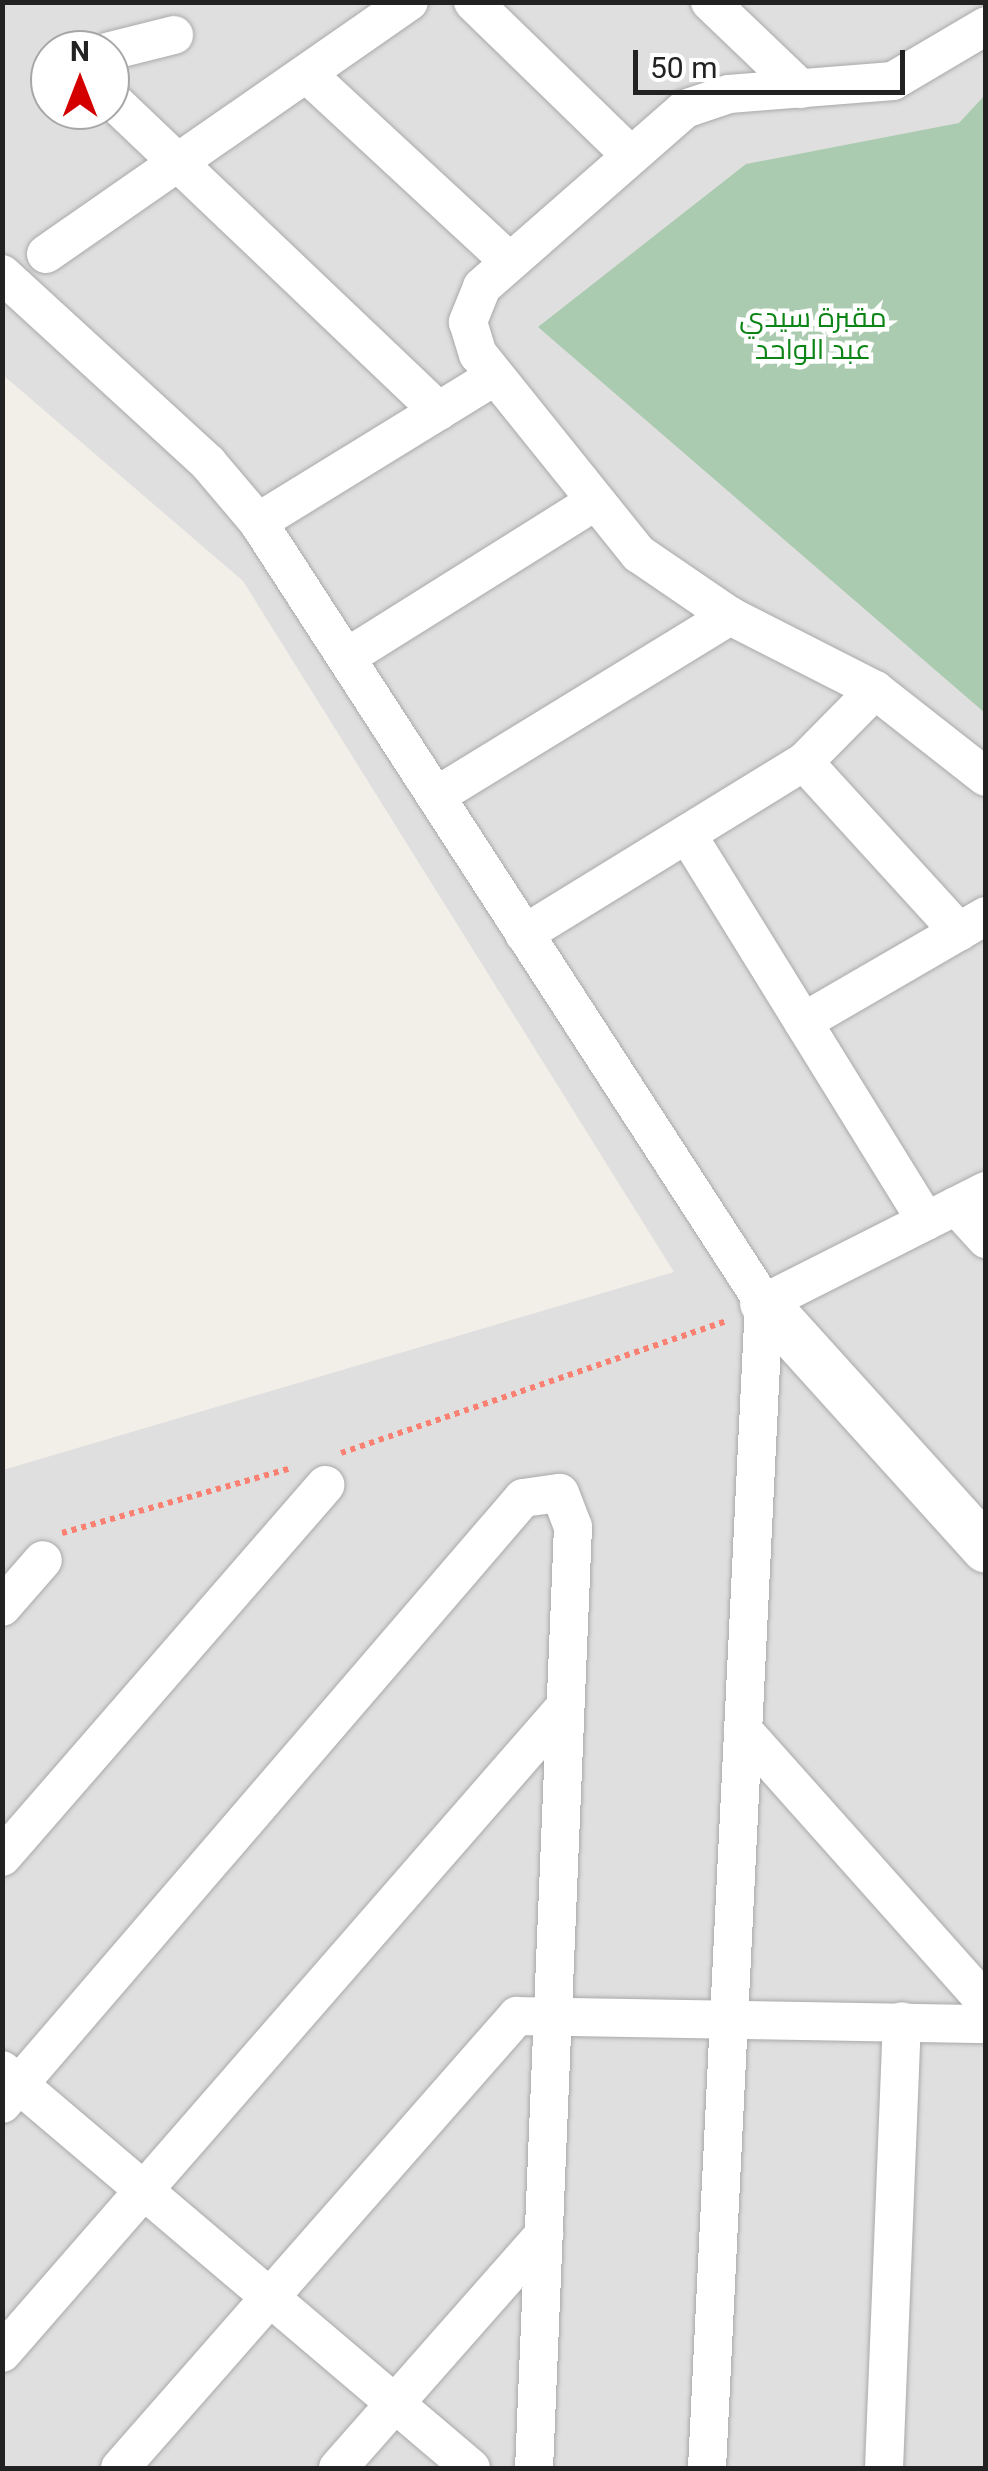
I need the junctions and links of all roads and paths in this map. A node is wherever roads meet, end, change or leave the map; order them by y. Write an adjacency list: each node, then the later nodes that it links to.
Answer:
1 (409, 2): 8 (street)
2 (472, 2): 11 (street)
3 (710, 2): 9 (street)
4 (964, 2): 5 (street)
5 (986, 24): 9 (street)
6 (174, 35): 7 (street)
7 (130, 46)
8 (307, 74): 12 (street); 14 (street)
9 (801, 89): 11 (street)
10 (130, 120): 12 (street)
11 (627, 152): 14 (street)
12 (174, 168): 13 (street); 17 (street)
13 (46, 254)
14 (510, 261): 16 (street)
15 (2, 274): 19 (street)
16 (495, 376): 17 (street); 18 (street)
17 (439, 411): 19 (street)
18 (594, 502): 20 (street); 21 (street)
19 (258, 522): 21 (street)
20 (730, 616): 22 (street); 25 (street)
21 (348, 657): 25 (street)
22 (875, 690): 23 (street); 24 (street)
23 (804, 762): 26 (street); 27 (street)
24 (986, 777)
25 (436, 796): 28 (street)
26 (688, 834): 28 (street); 29 (street)
27 (972, 924): 29 (street)
28 (524, 934): 32 (street)
29 (803, 1022): 30 (street)
30 (956, 1206): 31 (street); 32 (street)
31 (986, 1240)
32 (764, 1303): 33 (path); 35 (street); 38 (street)
33 (323, 1467): 34 (path); 39 (street)
34 (47, 1548): 36 (street)
35 (986, 1549)
36 (2, 1607)
37 (565, 1707): 41 (street); 45 (street); 46 (street)
38 (743, 1730): 40 (street); 42 (street)
39 (2, 1858)
40 (986, 2003)
41 (553, 2010): 42 (street); 47 (street); 48 (street)
42 (730, 2016): 43 (street); 55 (street)
43 (902, 2021): 44 (street); 56 (street)
44 (986, 2024)
45 (8, 2086): 46 (street)
46 (144, 2190): 48 (street); 49 (street)
47 (544, 2234): 50 (street); 54 (street)
48 (269, 2296): 50 (street); 51 (street)
49 (2, 2353)
50 (394, 2404): 52 (street); 53 (street)
51 (120, 2468)
52 (338, 2468)
53 (471, 2468)
54 (534, 2468)
55 (708, 2468)
56 (884, 2468)

